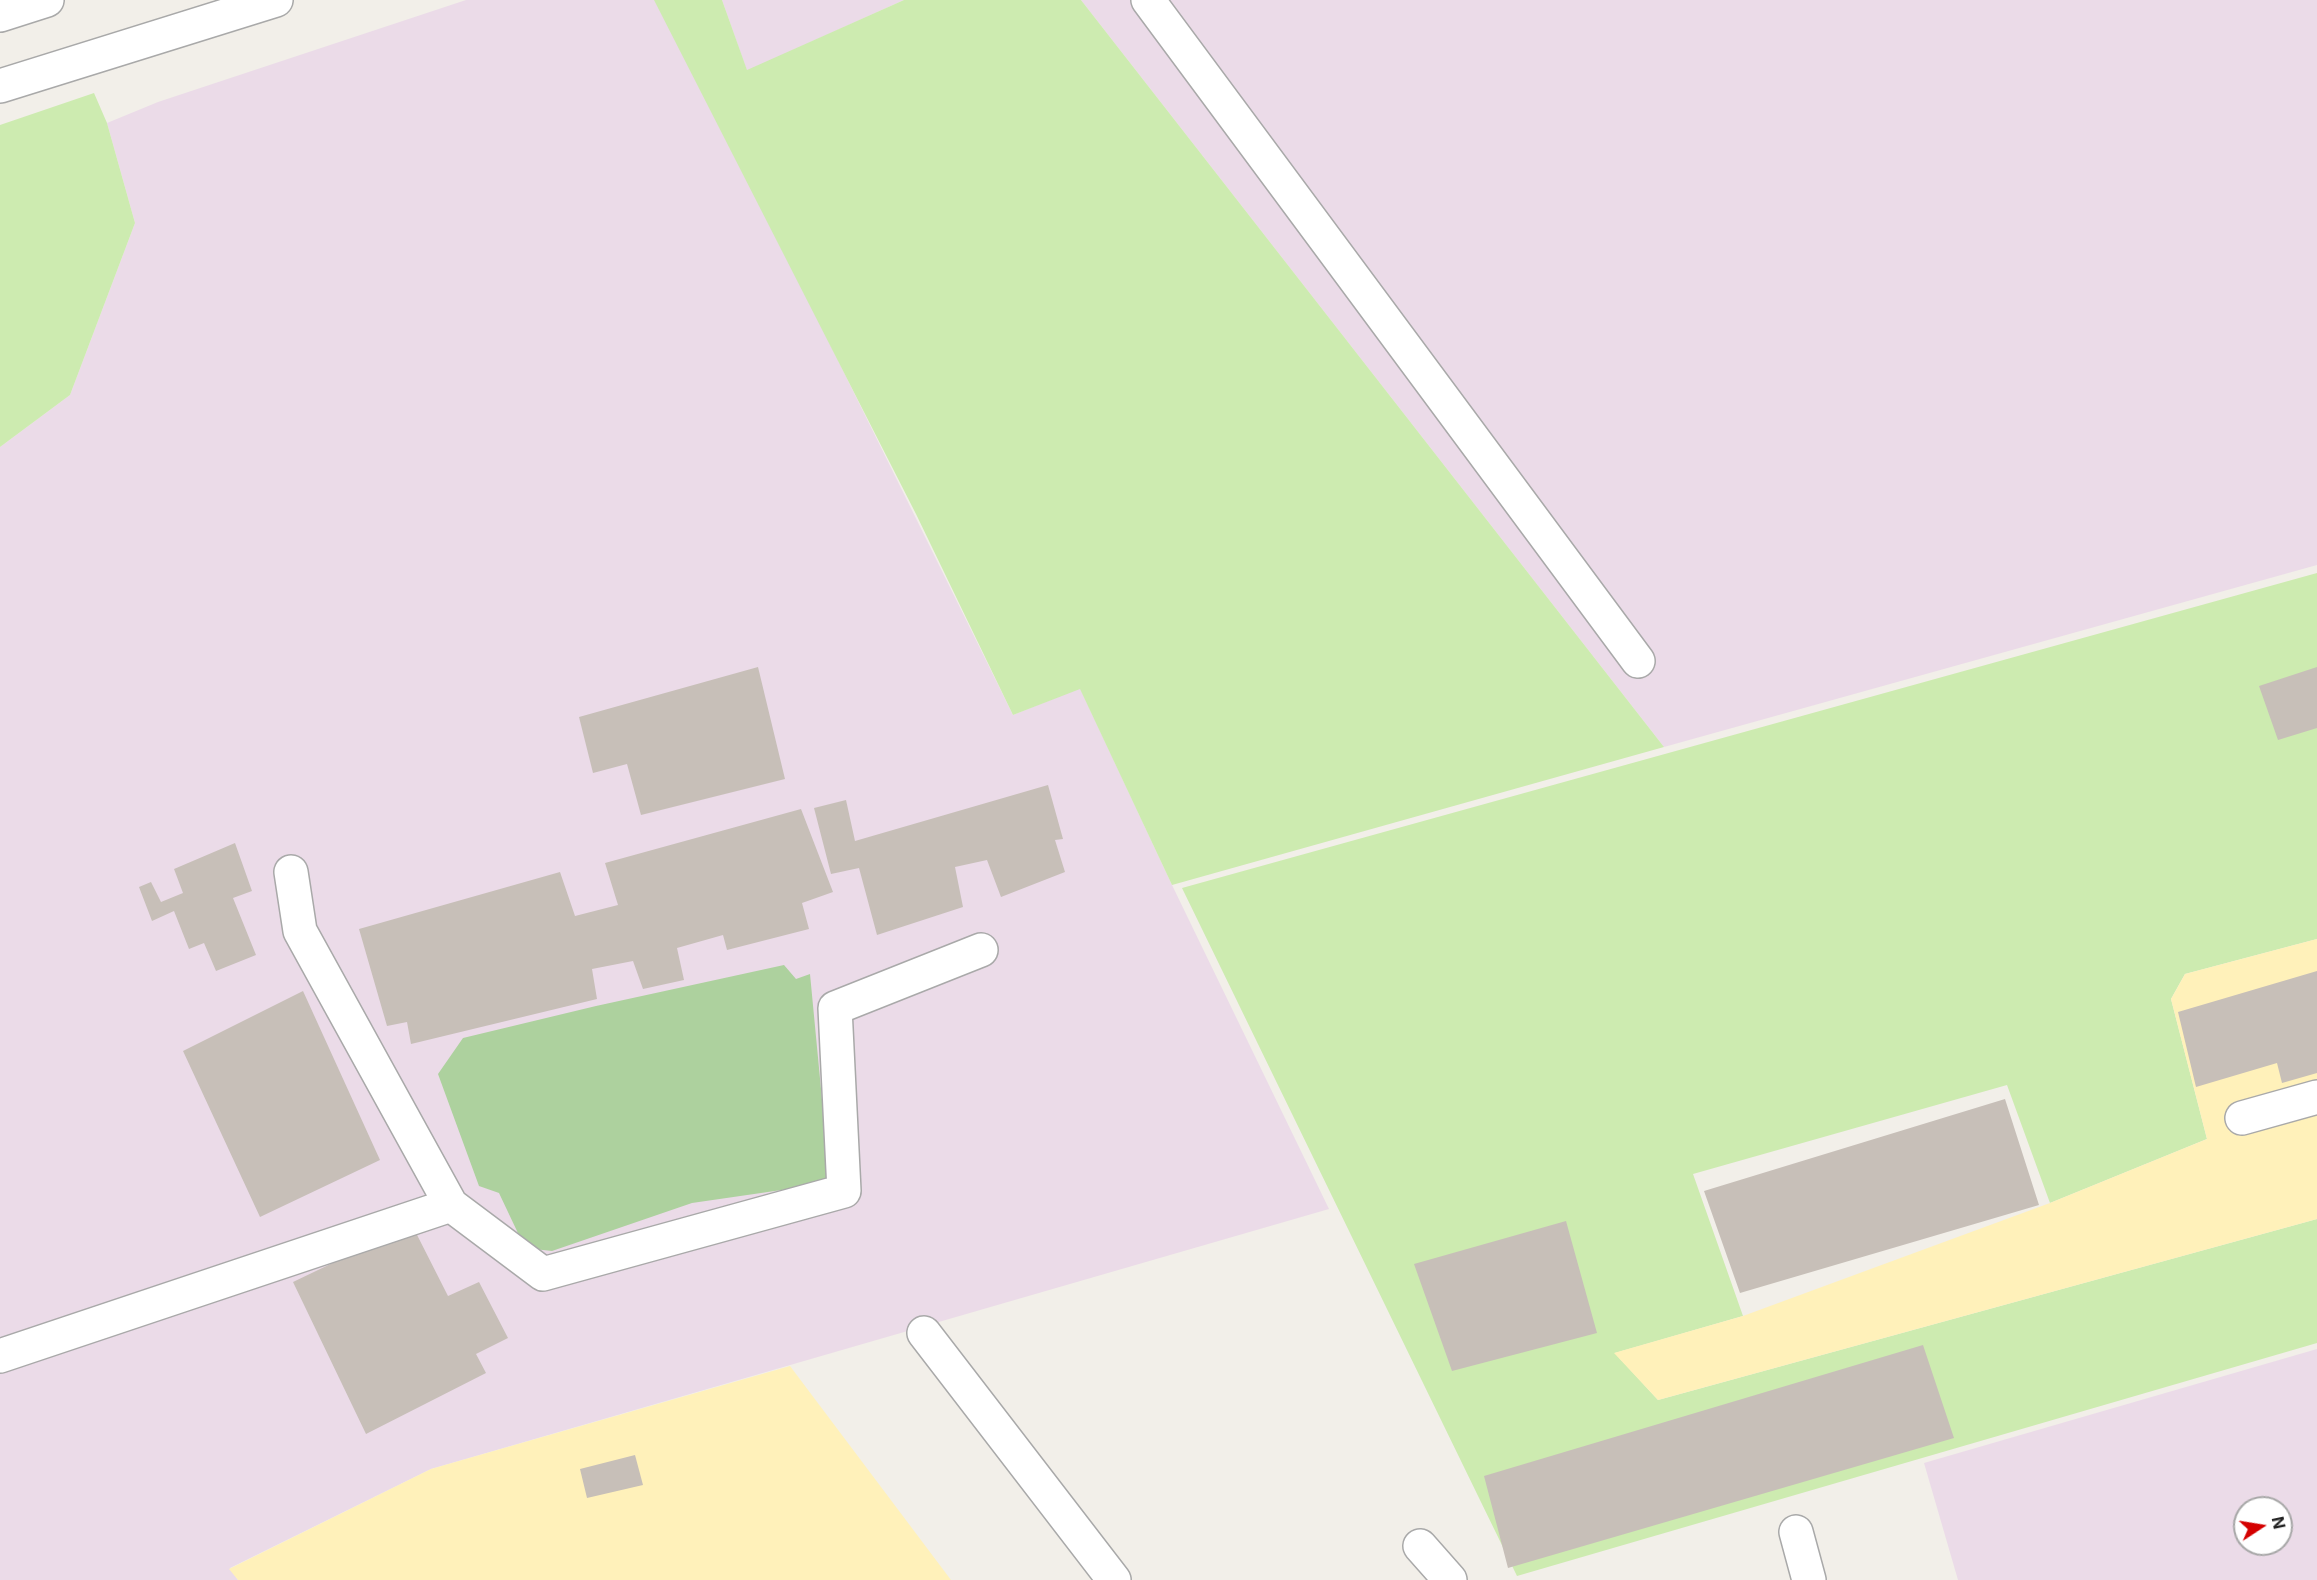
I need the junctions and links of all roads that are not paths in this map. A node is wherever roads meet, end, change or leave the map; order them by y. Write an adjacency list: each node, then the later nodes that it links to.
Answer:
1 (46, 0): 4 (street)
2 (276, 0): 5 (street)
3 (1148, 0): 6 (street)
4 (0, 15)
5 (0, 86)
6 (1638, 661)
7 (291, 872): 11 (street)
8 (981, 950): 11 (street)
9 (2317, 1097): 10 (street)
10 (2242, 1118)
11 (451, 1205): 13 (street)
12 (924, 1333): 16 (street)
13 (0, 1356)
14 (1796, 1532): 18 (street)
15 (1419, 1546): 17 (street)
16 (1114, 1580)
17 (1450, 1580)
18 (1809, 1580)

